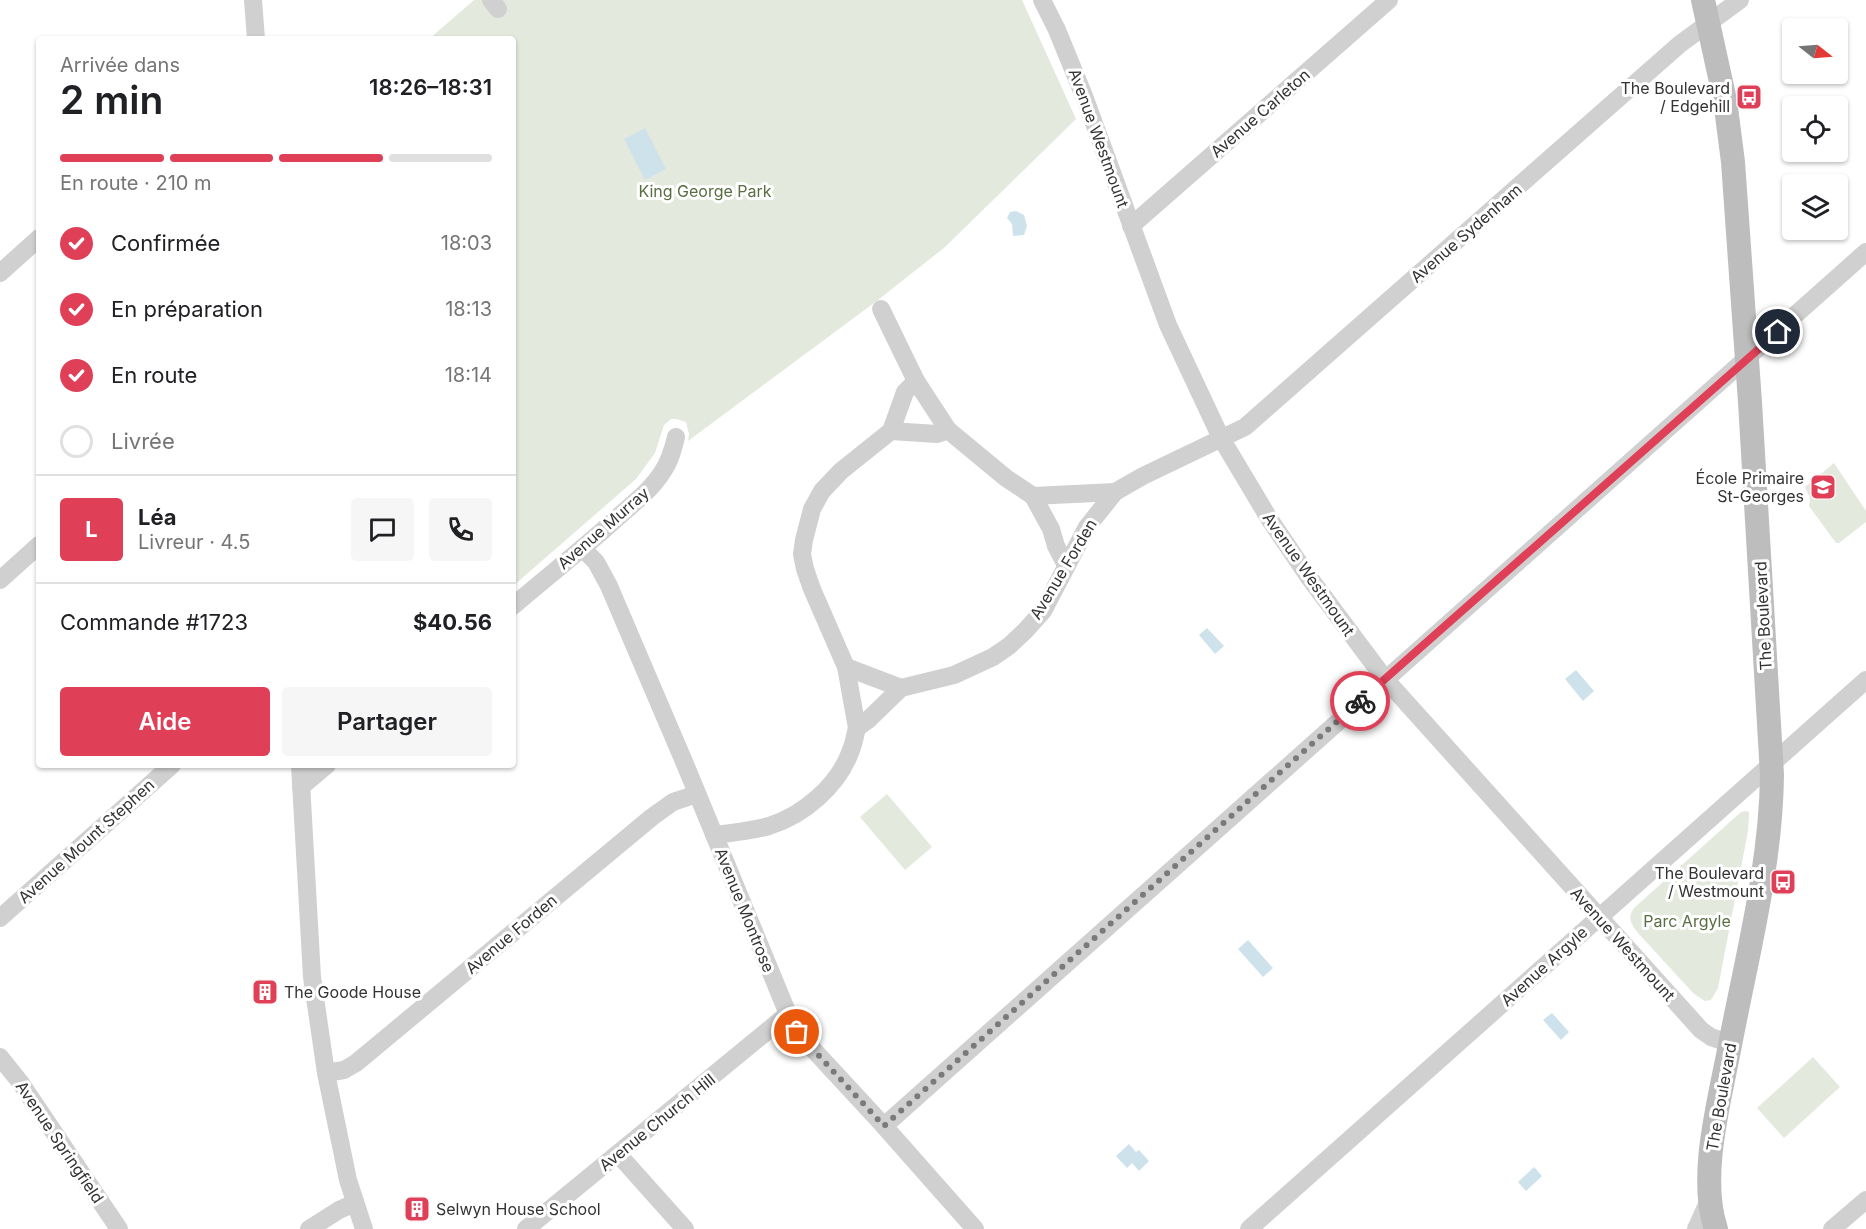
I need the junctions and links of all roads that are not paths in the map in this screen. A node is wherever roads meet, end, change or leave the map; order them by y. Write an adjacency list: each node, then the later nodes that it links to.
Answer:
1 (253, 0): 7 (street)
2 (1042, 0): 8 (street, Avenue Westmount)
3 (1389, 0): 8 (street, Avenue Carleton)
4 (1703, 0): 6 (main road, The Boulevard)
5 (1740, 0): 6 (street, Avenue Sydenham)
6 (1708, 23): 13 (main road, The Boulevard); 18 (street, Avenue Sydenham)
7 (256, 36)
8 (1131, 226): 18 (street, Avenue Westmount)
9 (36, 241): 11 (street)
10 (1863, 260): 13 (street)
11 (0, 273)
12 (881, 309): 14 (street)
13 (1747, 359): 27 (street); 31 (main road, The Boulevard)
14 (916, 381): 15 (street); 16 (street)
15 (948, 430): 16 (street); 20 (street)
16 (891, 431): 26 (street)
17 (676, 437): 22 (street, Avenue Murray)
18 (1221, 438): 19 (street, Avenue Forden); 27 (street, Avenue Westmount)
19 (1115, 492): 20 (street); 23 (street, Avenue Forden)
20 (1033, 496): 23 (street)
21 (36, 548): 24 (street)
22 (582, 548): 25 (street, Avenue Murray); 36 (street, Avenue Montrose)
23 (1066, 565): 29 (street, Avenue Forden)
24 (0, 580)
25 (516, 603)
26 (846, 667): 29 (street); 30 (street)
27 (1385, 679): 39 (street, Avenue Westmount); 44 (street)
28 (1866, 680): 31 (street, Avenue Argyle)
29 (901, 688): 30 (street)
30 (857, 728): 37 (street)
31 (1772, 764): 39 (street, Avenue Argyle); 41 (main road, The Boulevard)
32 (169, 768): 38 (street, Avenue Mount Stephen)
33 (300, 768): 35 (street)
34 (324, 768): 35 (street)
35 (302, 788): 43 (street)
36 (697, 794): 37 (street, Avenue Montrose); 43 (street, Avenue Forden)
37 (714, 835): 40 (street, Avenue Montrose)
38 (0, 918)
39 (1599, 918): 41 (street, Avenue Westmount); 55 (street, Avenue Argyle)
40 (788, 1014): 44 (street, Avenue Montrose); 45 (street, Avenue Church Hill)
41 (1731, 1044): 46 (main road, The Boulevard)
42 (0, 1057): 49 (street, Avenue Springfield)
43 (326, 1073): 48 (street)
44 (884, 1126): 54 (street, Avenue Montrose)
45 (618, 1154): 52 (street, Avenue Church Hill); 53 (street)
46 (1710, 1198): 56 (street); 57 (main road, The Boulevard)
47 (1866, 1200): 58 (street)
48 (355, 1203): 50 (street); 51 (street)
49 (119, 1229)
50 (309, 1229)
51 (364, 1229)
52 (526, 1229)
53 (685, 1229)
54 (975, 1229)
55 (1250, 1229)
56 (1696, 1229)
57 (1716, 1229)
58 (1832, 1229)

